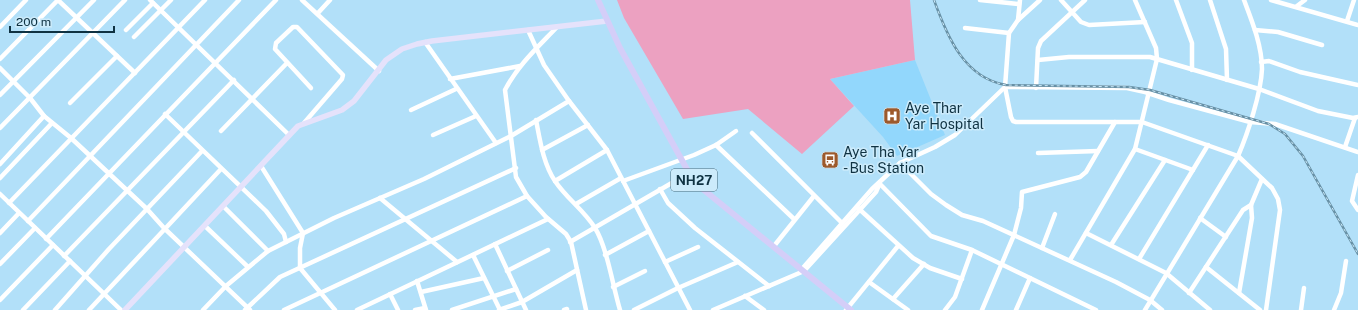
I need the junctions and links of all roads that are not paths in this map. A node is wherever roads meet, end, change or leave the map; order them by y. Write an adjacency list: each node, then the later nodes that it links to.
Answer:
1 (26, 0): 36 (street)
2 (58, 0): 30 (street); 51 (street)
3 (94, 0): 30 (street)
4 (125, 0): 43 (street)
5 (171, 0): 27 (street)
6 (205, 0): 38 (street)
7 (239, 0): 47 (street)
8 (276, 0): 55 (street)
9 (302, 0): 29 (street)
10 (330, 0): 29 (street)
11 (598, 0): 32 (highway, NH27)
12 (980, 0): 24 (street)
13 (1040, 0): 31 (street)
14 (1061, 0): 28 (street)
15 (1085, 0): 28 (street)
16 (1135, 0): 34 (street)
17 (1176, 0): 59 (street)
18 (1210, 0): 64 (street)
19 (1244, 0): 42 (street)
20 (1272, 0): 25 (street)
21 (1305, 0): 26 (street)
22 (1354, 0): 33 (street)
23 (152, 1): 27 (street); 40 (street)
24 (1020, 2): 31 (street)
25 (1286, 2): 26 (street)
26 (1297, 6): 33 (street)
27 (161, 10): 38 (street); 45 (street)
28 (1072, 12): 34 (street); 53 (street)
29 (318, 13): 60 (street)
30 (77, 17): 43 (street); 65 (street)
31 (1018, 20): 44 (street)
32 (607, 21): 37 (main road); 112 (highway, NH27)
33 (1347, 21): 35 (street)
34 (1145, 22): 52 (street)
35 (1358, 25)
36 (0, 27)
37 (557, 27): 41 (main road); 49 (street)
38 (177, 28): 47 (street); 61 (street)
39 (965, 28): 44 (street)
40 (126, 30)
41 (528, 30): 46 (main road); 49 (street)
42 (1255, 30): 48 (street); 54 (street)
43 (93, 32): 50 (street); 74 (street)
44 (1010, 33): 68 (street)
45 (134, 37)
46 (425, 42): 60 (main road); 62 (street)
47 (196, 45): 55 (street); 110 (street)
48 (1322, 45)
49 (536, 48): 57 (street); 76 (street)
50 (116, 56): 61 (street); 77 (street)
51 (0, 58)
52 (1157, 59): 53 (street); 59 (street); 72 (street)
53 (1038, 60): 69 (street)
54 (1261, 62): 66 (street); 71 (street)
55 (214, 63): 63 (street); 79 (street)
56 (287, 64): 67 (street); 75 (street); 88 (street)
57 (520, 66): 62 (street); 97 (street)
58 (0, 68): 65 (street)
59 (1192, 70): 64 (street)
60 (379, 71): 88 (main road)
61 (135, 74): 98 (street)
62 (450, 79): 70 (street)
63 (234, 80): 75 (street); 91 (street)
64 (1227, 80): 71 (street)
65 (13, 81): 73 (street); 74 (street)
66 (1358, 85)
67 (311, 88)
68 (1005, 88): 69 (street); 84 (street); 114 (street)
69 (1036, 88): 72 (street)
70 (456, 89): 78 (street); 81 (street)
71 (1259, 89): 82 (street); 86 (street)
72 (1149, 93): 85 (street); 86 (street)
73 (0, 95)
74 (30, 98): 80 (street); 90 (street)
75 (252, 98): 92 (street); 95 (street)
76 (569, 101): 83 (street); 89 (street)
77 (70, 103)
78 (411, 110)
79 (165, 114): 91 (street); 120 (street)
80 (44, 116): 87 (street); 115 (street)
81 (476, 116): 96 (street); 99 (street)
82 (1357, 117): 102 (street)
83 (536, 120): 97 (street); 104 (street)
84 (1115, 122): 85 (street); 107 (street)
85 (1142, 122): 101 (street); 103 (street)
86 (1250, 122): 102 (street); 111 (street)
87 (52, 123): 98 (street); 123 (street)
88 (304, 123): 95 (main road)
89 (588, 125): 104 (street); 105 (street)
90 (0, 128)
91 (184, 131): 106 (street); 130 (street)
92 (221, 131)
93 (736, 131): 100 (street)
94 (752, 132): 133 (street)
95 (289, 135): 116 (main road)
96 (433, 135)
97 (511, 136): 99 (street); 117 (street)
98 (71, 138): 110 (street); 135 (street)
99 (496, 143): 134 (street)
100 (716, 145): 112 (street); 147 (street)
101 (1208, 145): 111 (street); 119 (street)
102 (1345, 147): 108 (street)
103 (1135, 149): 113 (street); 158 (street)
104 (542, 150): 126 (street)
105 (606, 150): 125 (street); 126 (street)
106 (202, 151): 118 (street); 141 (street)
107 (1098, 151): 109 (street); 159 (street)
108 (1358, 152)
109 (1038, 153)
110 (89, 155): 120 (street); 148 (street)
111 (1238, 156): 124 (street); 145 (street)
112 (680, 159): 121 (highway, NH27); 125 (street)
113 (1165, 160): 119 (street); 167 (street)
114 (900, 163): 127 (street); 159 (street)
115 (0, 164)
116 (261, 166): 128 (main road); 157 (street)
117 (516, 168): 132 (street); 149 (street)
118 (221, 169): 128 (street); 153 (street)
119 (1193, 170): 179 (street)
120 (108, 173): 130 (street); 161 (street)
121 (689, 173): 129 (street); 168 (highway, NH27)
122 (1358, 175): 142 (street)
123 (0, 178)
124 (1262, 179): 138 (street); 253 (street)
125 (622, 180): 136 (street); 137 (street)
126 (555, 181): 137 (street)
127 (879, 183): 140 (street); 174 (street)
128 (240, 187): 139 (main road); 163 (street)
129 (660, 189): 136 (street); 185 (street)
130 (127, 190): 141 (street); 178 (street)
131 (0, 195): 135 (street)
132 (527, 196): 146 (street); 162 (street)
133 (814, 196): 147 (street); 150 (street)
134 (380, 198): 149 (street); 157 (street)
135 (9, 203): 143 (street)
136 (635, 203): 154 (street); 155 (street)
137 (576, 204): 154 (street)
138 (1251, 205): 160 (street); 212 (street)
139 (223, 206): 151 (main road); 175 (street)
140 (858, 208): 150 (street); 169 (street); 193 (street)
141 (147, 209): 153 (street); 197 (street)
142 (1358, 210)
143 (19, 212): 148 (street); 156 (street)
144 (1055, 214): 172 (street)
145 (1200, 218): 160 (street); 196 (street)
146 (548, 219): 164 (street); 165 (street)
147 (794, 219): 168 (street)
148 (28, 220): 152 (street)
149 (406, 220): 162 (street); 191 (street)
150 (842, 223): 193 (street)
151 (205, 226): 171 (main road); 189 (street)
152 (35, 228): 161 (street); 186 (street)
153 (164, 228): 171 (street); 214 (street)
154 (595, 229): 164 (street); 177 (street)
155 (649, 231): 177 (street); 184 (street)
156 (0, 233)
157 (303, 233): 163 (street); 191 (street)
158 (1086, 233): 167 (street); 180 (street)
159 (1014, 235): 172 (street); 188 (street)
160 (1226, 237): 190 (street)
161 (46, 239): 166 (street)
162 (431, 240): 183 (street); 210 (street)
163 (286, 242): 175 (street)
164 (570, 242): 192 (street)
165 (494, 244): 176 (street); 194 (street)
166 (53, 245): 178 (street); 218 (street)
167 (1112, 245): 179 (street)
168 (774, 246): 193 (highway, NH27)
169 (898, 246): 187 (street); 202 (street)
170 (698, 247): 184 (street)
171 (185, 248): 203 (street); 228 (main road)
172 (1042, 248): 180 (street)
173 (548, 250): 194 (street)
174 (972, 250): 188 (street); 200 (street)
175 (268, 251): 189 (street)
176 (473, 254): 183 (street); 198 (street)
177 (605, 255): 205 (street)
178 (64, 256): 181 (street)
179 (1139, 259): 196 (street)
180 (1070, 260): 219 (street)
181 (70, 261): 197 (street); 224 (street)
182 (1346, 261): 255 (street)
183 (457, 262): 201 (street)
184 (665, 262): 206 (street)
185 (738, 262): 204 (street); 206 (street)
186 (0, 264)
187 (924, 264): 200 (street); 217 (street)
188 (1002, 265): 199 (street); 246 (street)
189 (248, 267): 203 (street)
190 (1206, 267): 211 (street); 212 (street)
191 (300, 268): 210 (street); 221 (street)
192 (577, 270): 220 (street); 238 (street)
193 (803, 270): 204 (street); 223 (highway, NH27)
194 (507, 271): 208 (street)
195 (645, 271): 205 (street)
196 (1166, 273): 211 (street); 219 (street)
197 (85, 276): 214 (street); 225 (street)
198 (484, 278): 209 (street); 216 (street)
199 (1030, 278): 247 (street); 248 (street)
200 (962, 279): 245 (street)
201 (418, 281): 209 (street); 213 (street)
202 (869, 282): 217 (street); 223 (street)
203 (226, 286): 221 (street); 229 (street)
204 (769, 286): 215 (street)
205 (613, 287): 239 (street)
206 (678, 288): 240 (street); 241 (street)
207 (1304, 288): 254 (street)
208 (516, 289): 216 (street); 220 (street)
209 (421, 292): 222 (street)
210 (320, 293): 230 (street); 231 (street)
211 (1189, 293): 251 (street)
212 (1239, 293): 252 (street)
213 (390, 294): 232 (street); 233 (street)
214 (104, 295): 226 (street); 227 (street)
215 (745, 296): 242 (street); 243 (street)
216 (494, 298): 235 (street); 236 (street)
217 (893, 299): 244 (street)
218 (0, 300)
219 (1150, 300): 249 (street); 250 (street)
220 (522, 302): 236 (street); 237 (street)
221 (248, 309)
222 (425, 309): 234 (street)
223 (848, 309)
224 (23, 310)
225 (55, 310)
226 (89, 310)
227 (120, 310)
228 (125, 310)
229 (203, 310)
230 (284, 310)
231 (335, 310)
232 (357, 310)
233 (398, 310)
234 (415, 310)
235 (452, 310)
236 (500, 310)
237 (526, 310)
238 (586, 310)
239 (620, 310)
240 (634, 310)
241 (690, 310)
242 (713, 310)
243 (764, 310)
244 (908, 310)
245 (945, 310)
246 (982, 310)
247 (1016, 310)
248 (1096, 310)
249 (1145, 310)
250 (1162, 310)
251 (1210, 310)
252 (1260, 310)
253 (1266, 310)
254 (1301, 310)
255 (1334, 310)

